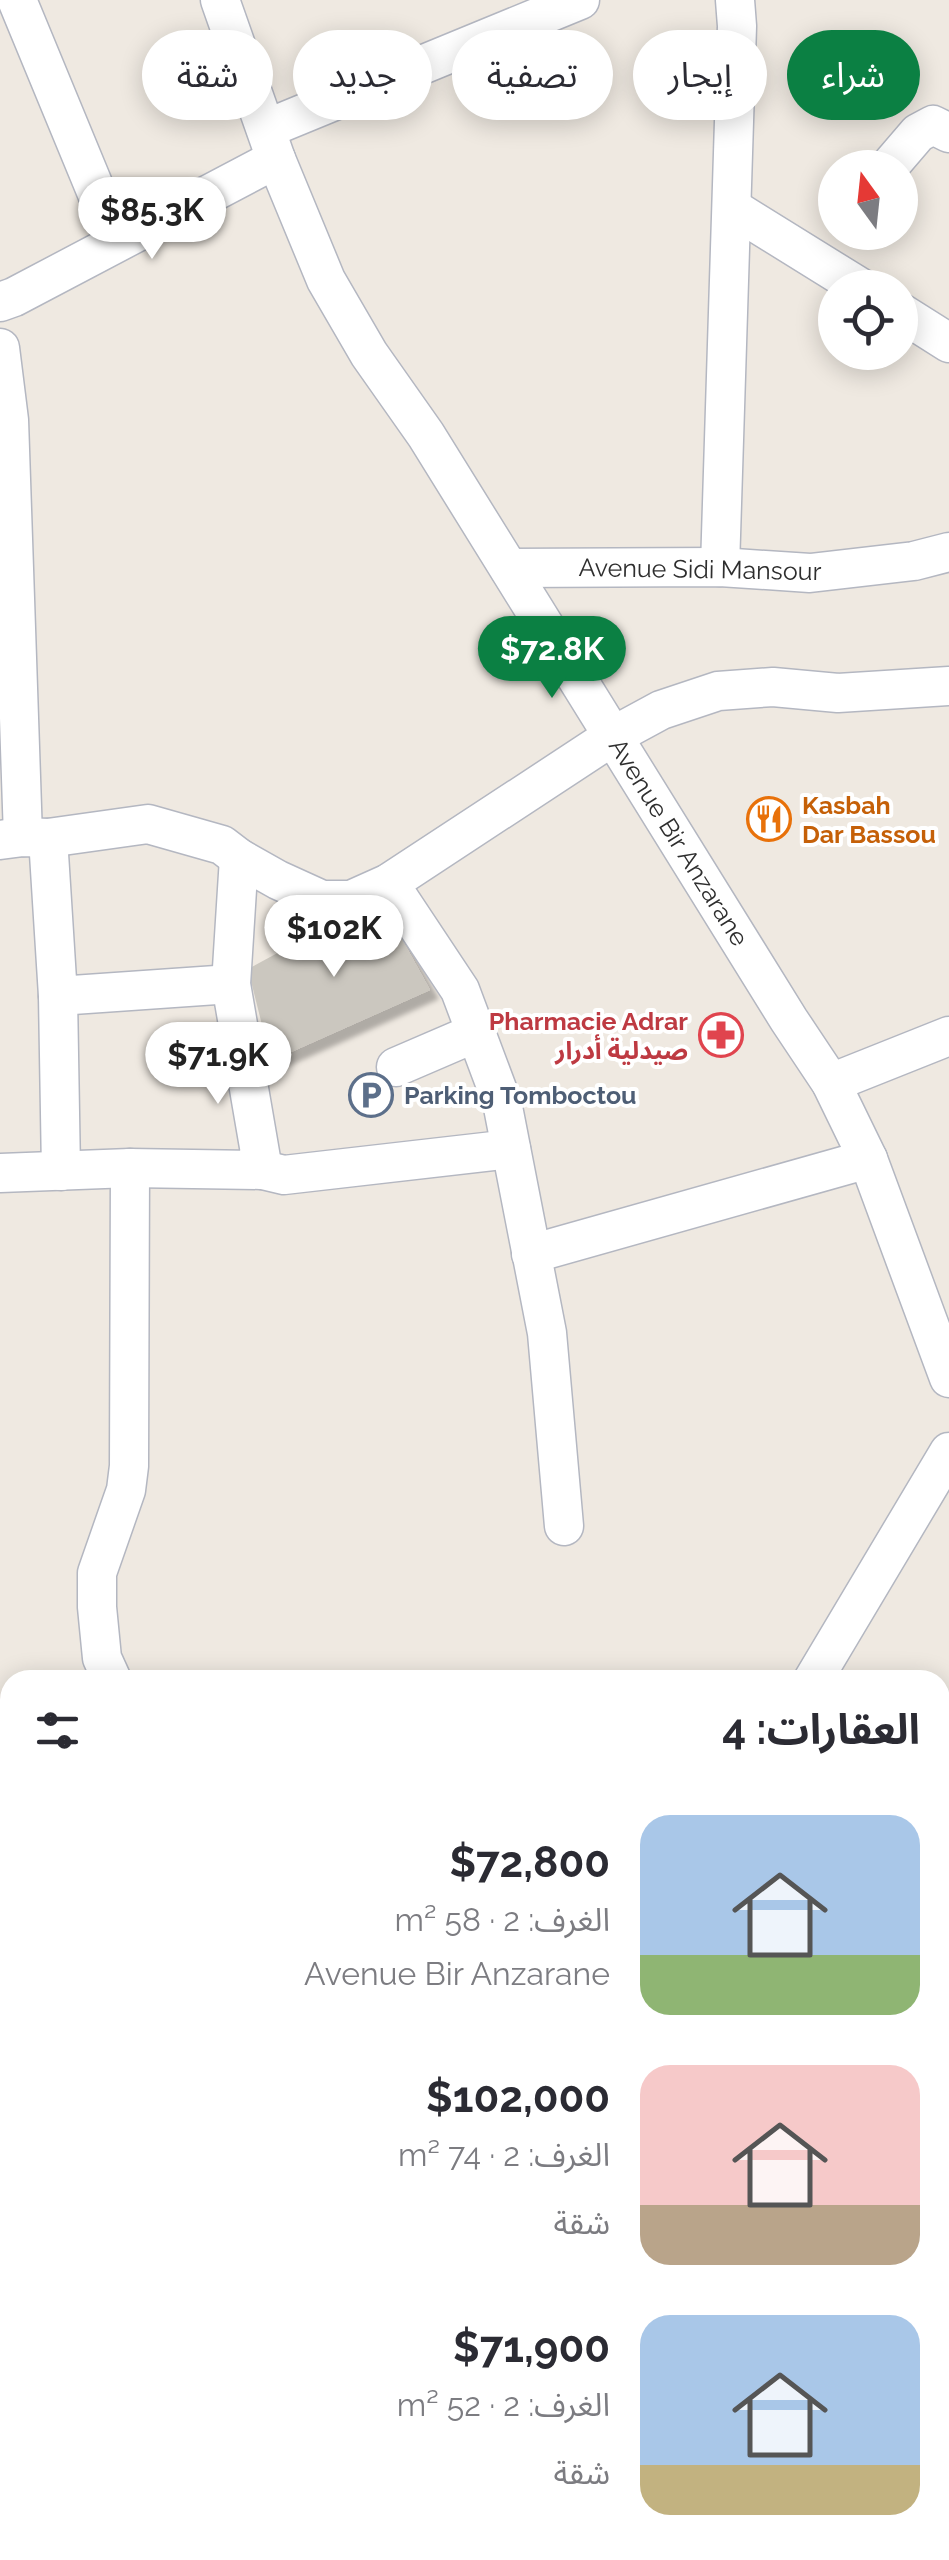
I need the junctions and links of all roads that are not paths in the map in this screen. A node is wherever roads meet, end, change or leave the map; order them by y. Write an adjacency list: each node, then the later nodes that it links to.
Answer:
1 (17, 0): 9 (street)
2 (220, 0): 6 (street, Avenue Bir Anzarane)
3 (580, 0): 6 (street)
4 (734, 0): 8 (street)
5 (949, 133): 7 (street)
6 (271, 144): 9 (street); 19 (street, Avenue Bir Anzarane)
7 (904, 150)
8 (732, 208): 10 (street); 18 (street)
9 (117, 242): 13 (street)
10 (818, 243)
11 (829, 250): 12 (street)
12 (846, 270)
13 (0, 302)
14 (918, 323): 15 (street)
15 (949, 343)
16 (0, 348): 20 (street)
17 (949, 552): 18 (street, Avenue Sidi Mansour)
18 (720, 567): 19 (street, Avenue Sidi Mansour)
19 (508, 568): 22 (street, Avenue Bir Anzarane)
20 (7, 591): 23 (street)
21 (949, 686): 22 (street)
22 (613, 736): 25 (street); 31 (street, Avenue Bir Anzarane)
23 (24, 839): 24 (street); 27 (street)
24 (239, 858): 25 (street); 26 (street)
25 (389, 882): 28 (street)
26 (231, 984): 27 (street); 36 (street)
27 (58, 996): 35 (street)
28 (475, 1033): 30 (street); 32 (street)
29 (949, 1036): 31 (street)
30 (396, 1068)
31 (831, 1082): 33 (street, Avenue Bir Anzarane)
32 (511, 1149): 36 (street); 38 (street)
33 (868, 1159): 38 (street); 39 (street, Avenue Bir Anzarane)
34 (130, 1168): 35 (street); 36 (street); 42 (street)
35 (61, 1170): 37 (street)
36 (263, 1170)
37 (0, 1174)
38 (532, 1254): 41 (street)
39 (949, 1378)
40 (949, 1452): 43 (street)
41 (564, 1526)
42 (107, 1670)
43 (819, 1670)

